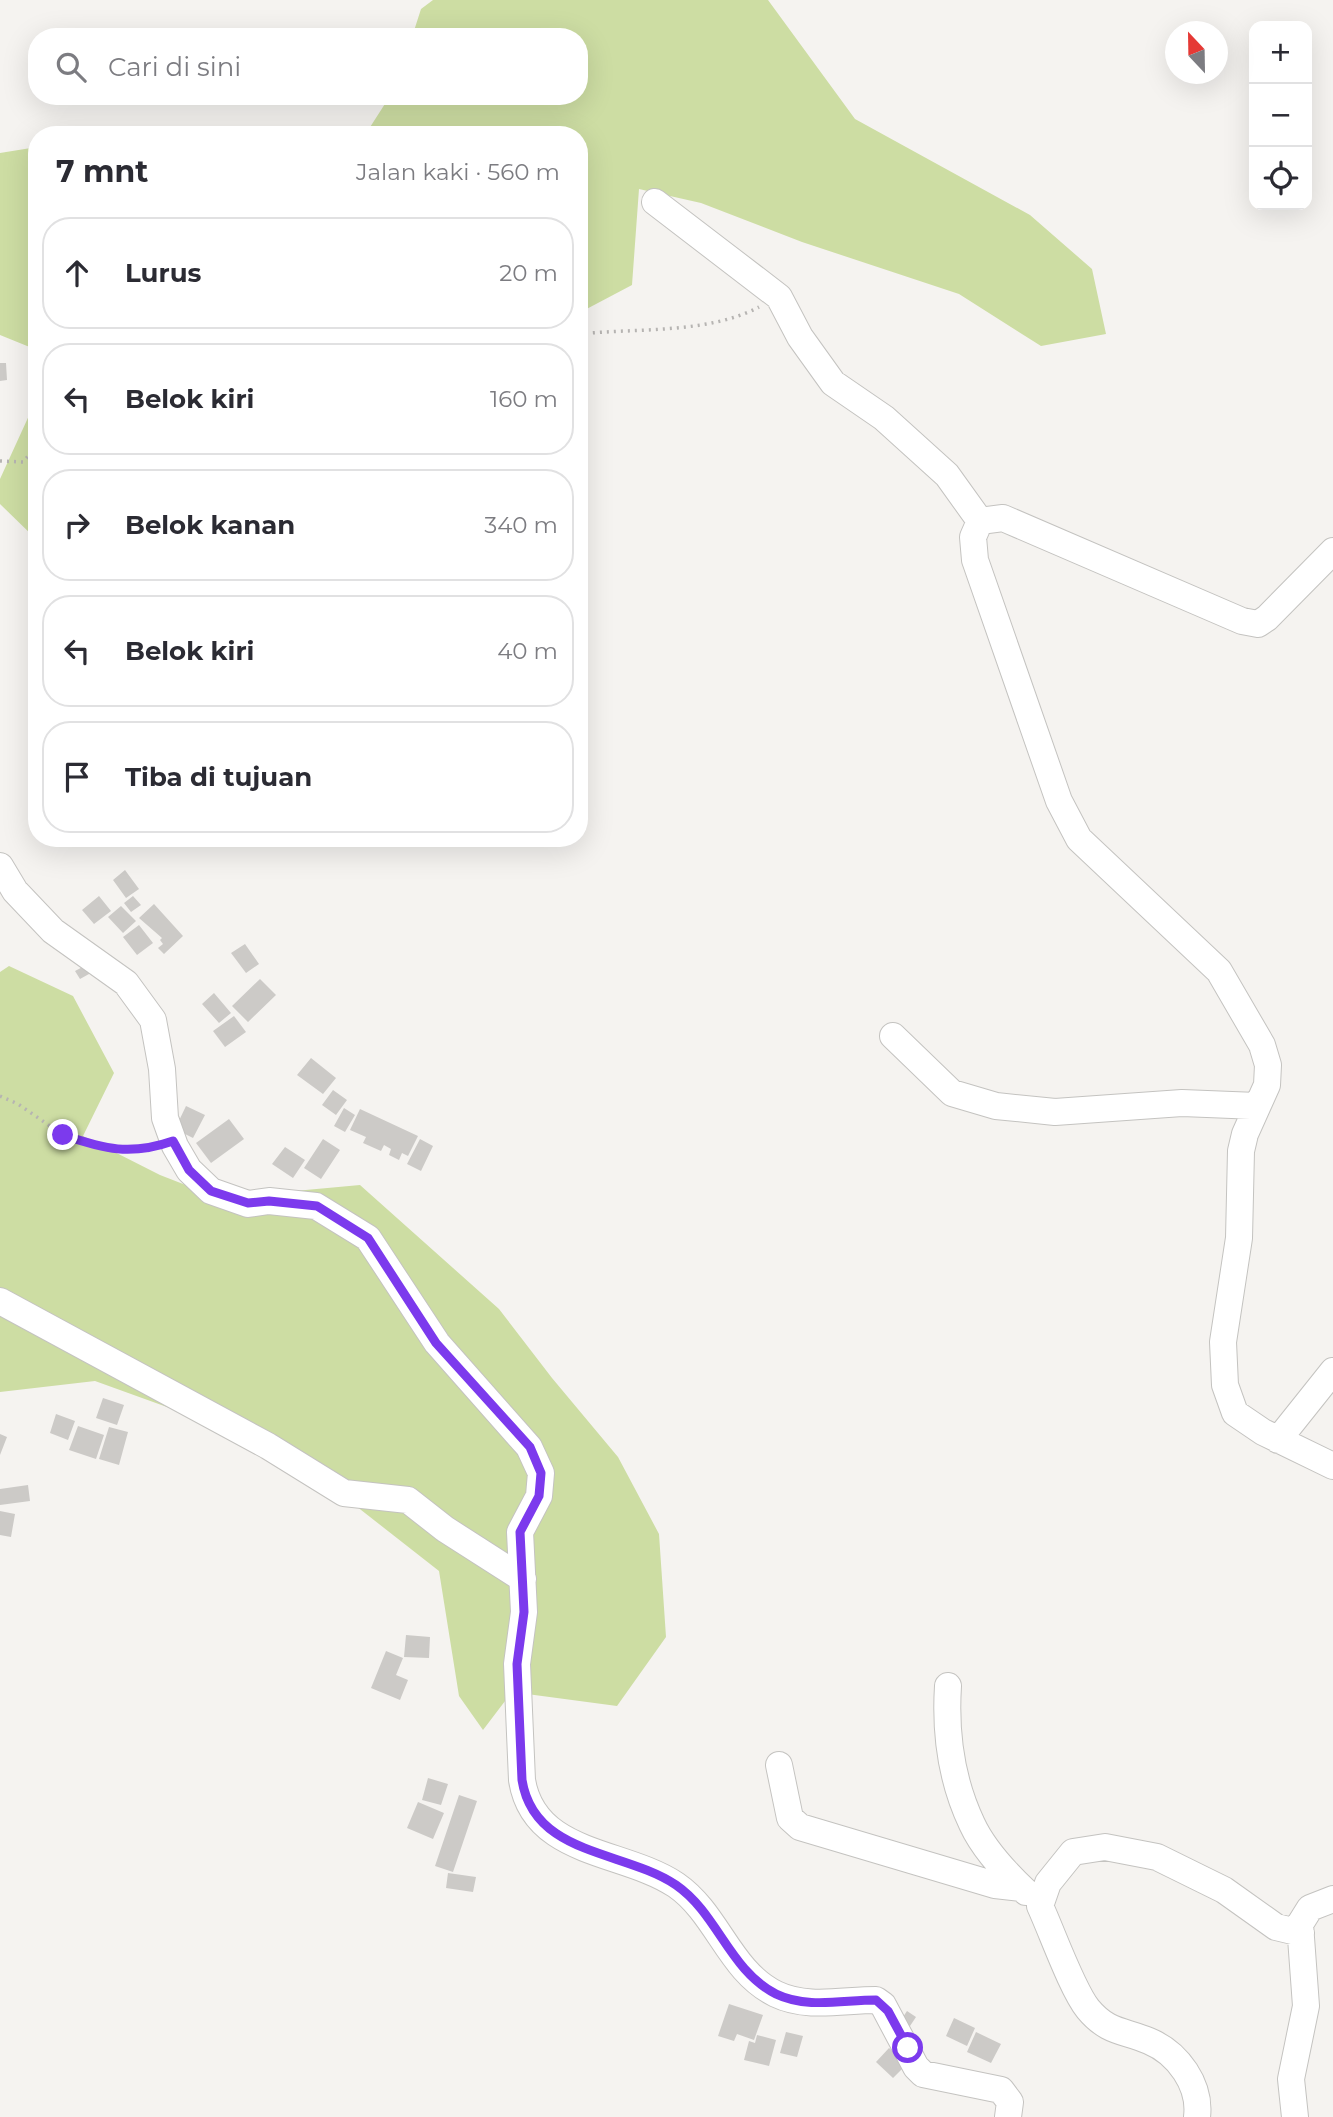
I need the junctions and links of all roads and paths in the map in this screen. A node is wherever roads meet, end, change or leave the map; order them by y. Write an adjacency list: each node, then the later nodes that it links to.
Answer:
1 (655, 202): 2 (street)
2 (779, 297): 3 (path); 6 (street)
3 (588, 333)
4 (28, 456): 5 (path)
5 (0, 461)
6 (980, 521): 7 (street); 11 (street)
7 (1333, 551)
8 (0, 866): 12 (street)
9 (893, 1036): 11 (street)
10 (0, 1096): 12 (path)
11 (1257, 1106): 15 (street)
12 (173, 1141): 17 (street)
13 (0, 1301): 17 (street)
14 (1333, 1371): 15 (street)
15 (1278, 1440): 16 (street)
16 (1333, 1466)
17 (523, 1579): 23 (street)
18 (948, 1686): 20 (street)
19 (779, 1765): 20 (street)
20 (1031, 1897): 22 (street); 24 (street)
21 (1333, 1899): 22 (street)
22 (1301, 1933): 25 (street)
23 (1008, 2117)
24 (1198, 2117)
25 (1295, 2117)

